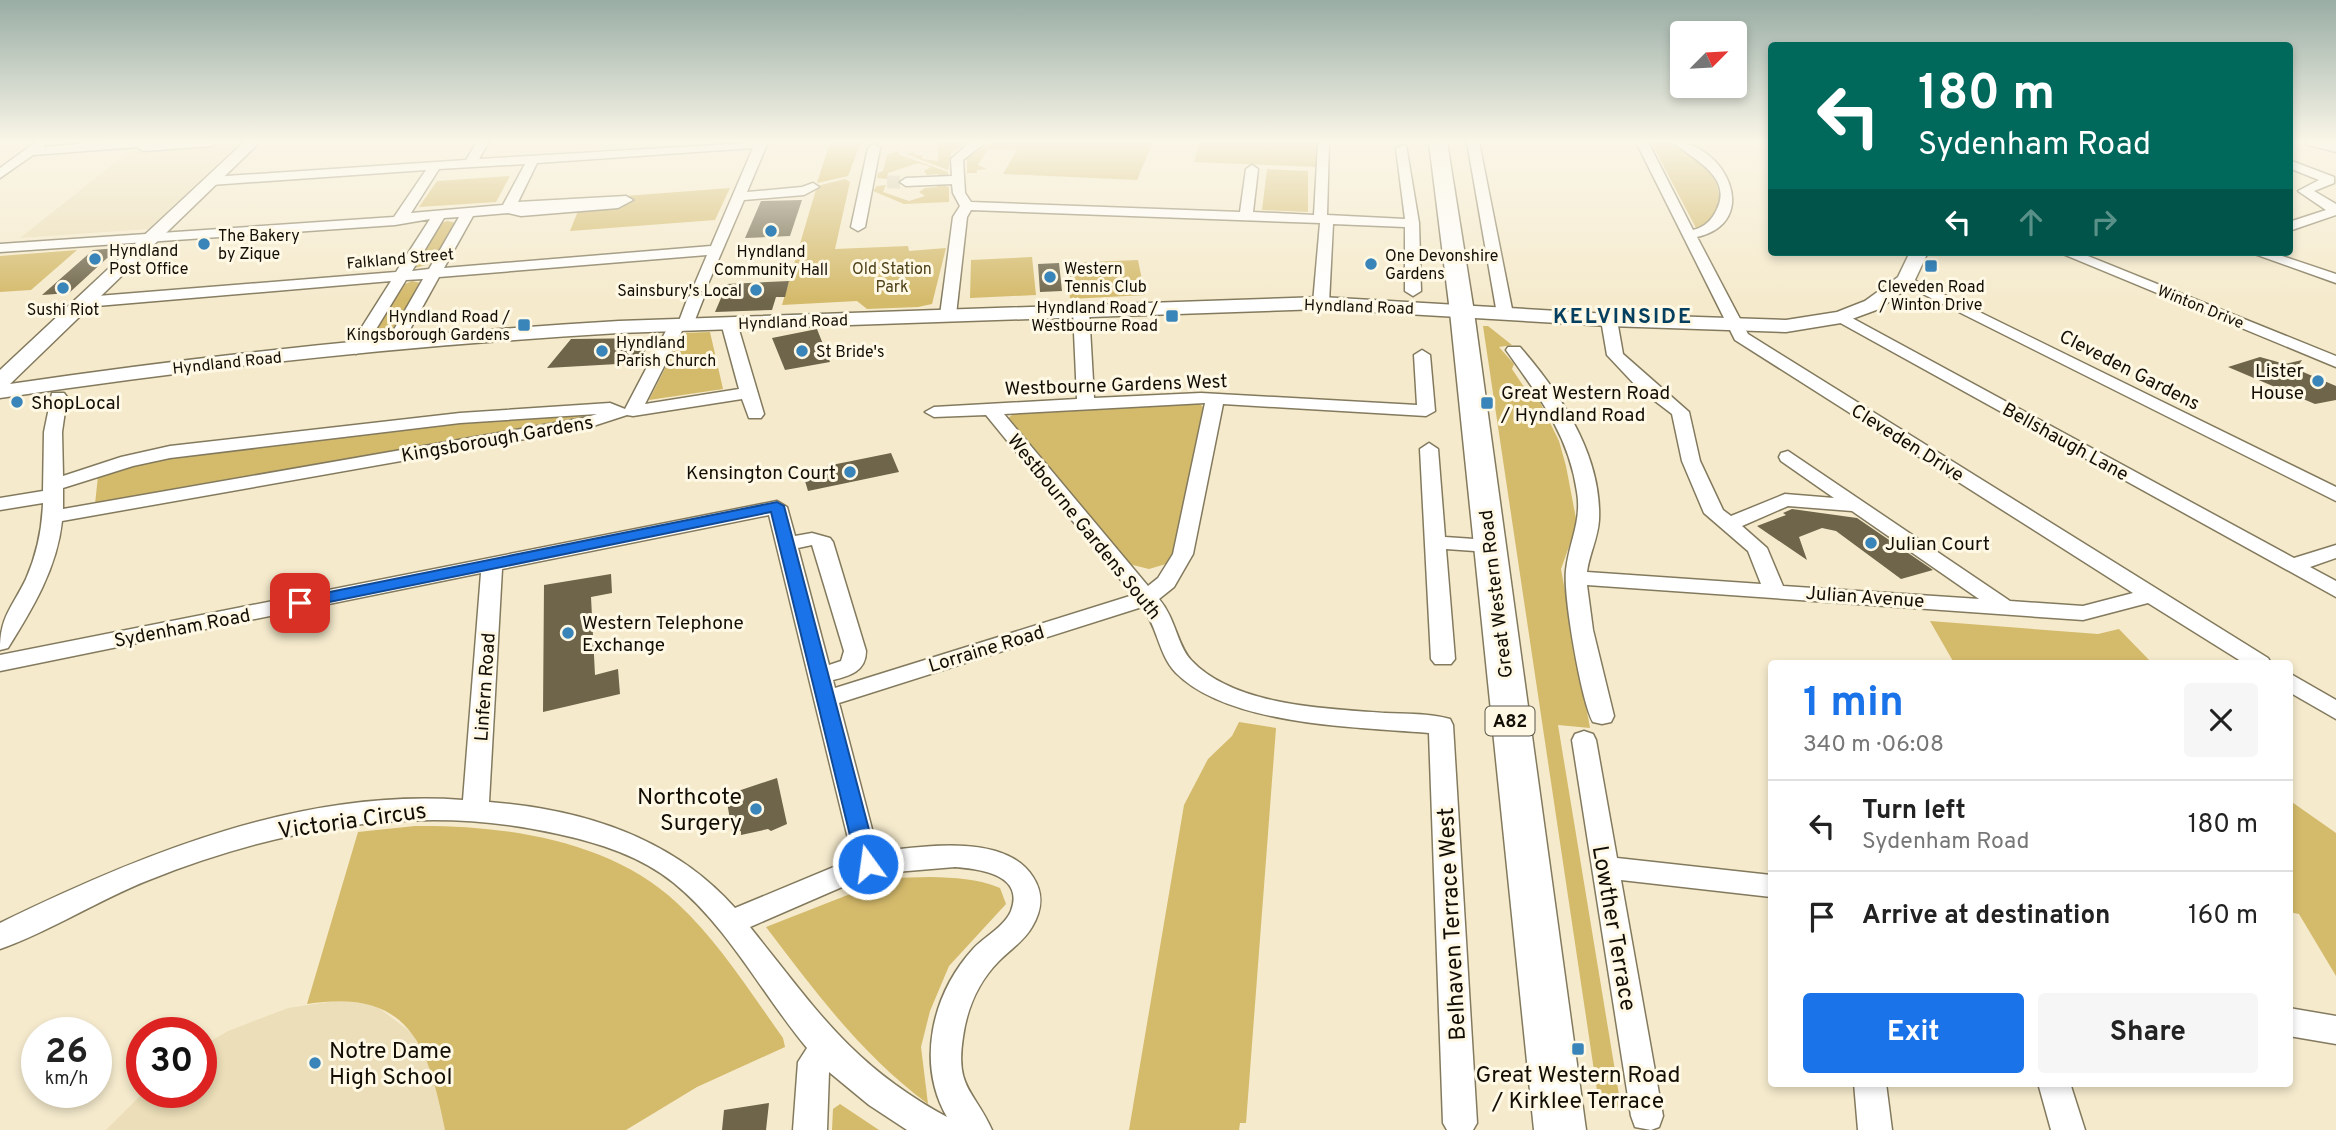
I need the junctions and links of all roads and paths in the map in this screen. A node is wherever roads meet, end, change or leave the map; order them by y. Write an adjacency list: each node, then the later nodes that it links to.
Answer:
1 (197, 195): 27 (street)
2 (417, 195): 19 (street)
3 (515, 195): 16 (street)
4 (740, 195): 29 (street)
5 (863, 195): 25 (street)
6 (960, 195): 15 (street)
7 (1249, 195): 21 (street)
8 (1324, 195): 22 (street)
9 (1408, 195): 23 (street)
10 (1445, 195): 41 (main road, Great Western Road / A82)
11 (1483, 195): 42 (street)
12 (1668, 195): 26 (street, Cleveden Drive)
13 (1727, 195): 26 (street)
14 (2310, 195): 18 (street)
15 (967, 206): 21 (street); 43 (street)
16 (508, 209): 16 (street); 17 (street)
17 (468, 212): 20 (street); 33 (street)
18 (2334, 214): 24 (street)
19 (405, 215): 20 (street); 27 (street)
20 (439, 215): 34 (street)
21 (1246, 215): 22 (street)
22 (1324, 219): 23 (street); 39 (street)
23 (1412, 223): 37 (street)
24 (2293, 226)
25 (858, 227)
26 (1688, 234): 47 (street, Cleveden Drive)
27 (155, 235): 28 (street); 38 (street)
28 (0, 246)
29 (718, 250): 33 (street, Falkland Street); 48 (street)
30 (1917, 256): 36 (street)
31 (2075, 256): 53 (street, Winton Drive)
32 (2268, 256): 35 (street)
33 (433, 273): 34 (street, Falkland Street); 49 (street)
34 (401, 275): 38 (street, Falkland Street); 50 (street)
35 (2336, 279)
36 (1906, 280): 44 (street, Hyndland Road); 65 (street, Cleveden Gardens)
37 (1413, 291)
38 (85, 302): 54 (street)
39 (1321, 303): 40 (street, Hyndland Road); 41 (street, Hyndland Road)
40 (1081, 310): 43 (street, Hyndland Road); 59 (street)
41 (1462, 312): 42 (street, Hyndland Road); 72 (main road, Great Western Road / A82)
42 (1505, 314): 45 (street, Hyndland Road)
43 (948, 315): 46 (street, Hyndland Road)
44 (1841, 317): 47 (street, Hyndland Road); 75 (street, Bellshaugh Lane)
45 (1609, 320): 47 (street, Hyndland Road); 69 (street)
46 (729, 323): 48 (street, Hyndland Road); 56 (street)
47 (1733, 324): 79 (street, Cleveden Drive)
48 (681, 325): 50 (street, Hyndland Road); 56 (street)
49 (400, 333)
50 (356, 349): 55 (street, Hyndland Road)
51 (1514, 350): 76 (street)
52 (1422, 355): 58 (street, Westbourne Gardens West)
53 (2336, 362)
54 (0, 382)
55 (0, 392)
56 (749, 393): 62 (street)
57 (58, 397): 66 (street)
58 (1215, 399): 59 (street, Westbourne Gardens West); 80 (street)
59 (1086, 404): 60 (street, Westbourne Gardens West)
60 (991, 410): 61 (street, Westbourne Gardens West); 80 (street, Westbourne Gardens South)
61 (934, 412)
62 (755, 414)
63 (1429, 449): 70 (street)
64 (1788, 457): 68 (street)
65 (2336, 495)
66 (51, 500): 66 (street, Kingsborough Gardens); 67 (street); 82 (street)
67 (0, 504)
68 (1858, 505): 69 (street); 81 (street)
69 (1730, 524): 77 (street)
70 (1436, 542): 72 (street); 83 (street)
71 (787, 544): 74 (street, Sydenham Road); 87 (street); 87 (street)
72 (1489, 546): 108 (main road, Great Western Road / A82)
73 (2336, 551): 75 (street)
74 (492, 564): 85 (street, Sydenham Road); 92 (street, Linfern Road)
75 (2292, 566): 78 (street, Bellshaugh Lane)
76 (1575, 578): 77 (street, Julian Avenue); 89 (street)
77 (1774, 589): 81 (street, Julian Avenue)
78 (2336, 590)
79 (2152, 595): 81 (street, Julian Avenue); 84 (street, Cleveden Drive)
80 (1147, 598): 87 (street, Lorraine Road); 90 (street, Westbourne Gardens South)
81 (2004, 607)
82 (0, 643)
83 (1443, 659)
84 (2255, 660)
85 (0, 663)
86 (2293, 684): 88 (street)
87 (823, 687): 93 (street)
88 (2336, 711)
89 (1602, 716)
90 (1441, 725): 104 (street, Belhaven Terrace West)
91 (1584, 740): 94 (street, Lowther Terrace)
92 (475, 809): 96 (street, Victoria Circus); 97 (street, Victoria Circus)
93 (868, 864): 96 (street); 107 (street)
94 (1605, 867): 95 (street); 103 (street, Lowther Terrace)
95 (1768, 886)
96 (730, 923): 100 (street, Victoria Circus)
97 (0, 937)
98 (2293, 1023): 99 (street)
99 (2336, 1030)
100 (828, 1049): 105 (street); 106 (street, Victoria Circus)
101 (1870, 1087): 109 (street)
102 (2055, 1087): 110 (street)
103 (1647, 1116)
104 (1460, 1123)
105 (810, 1130)
106 (938, 1130)
107 (975, 1130)
108 (1560, 1130)
109 (1875, 1130)
110 (2068, 1130)

